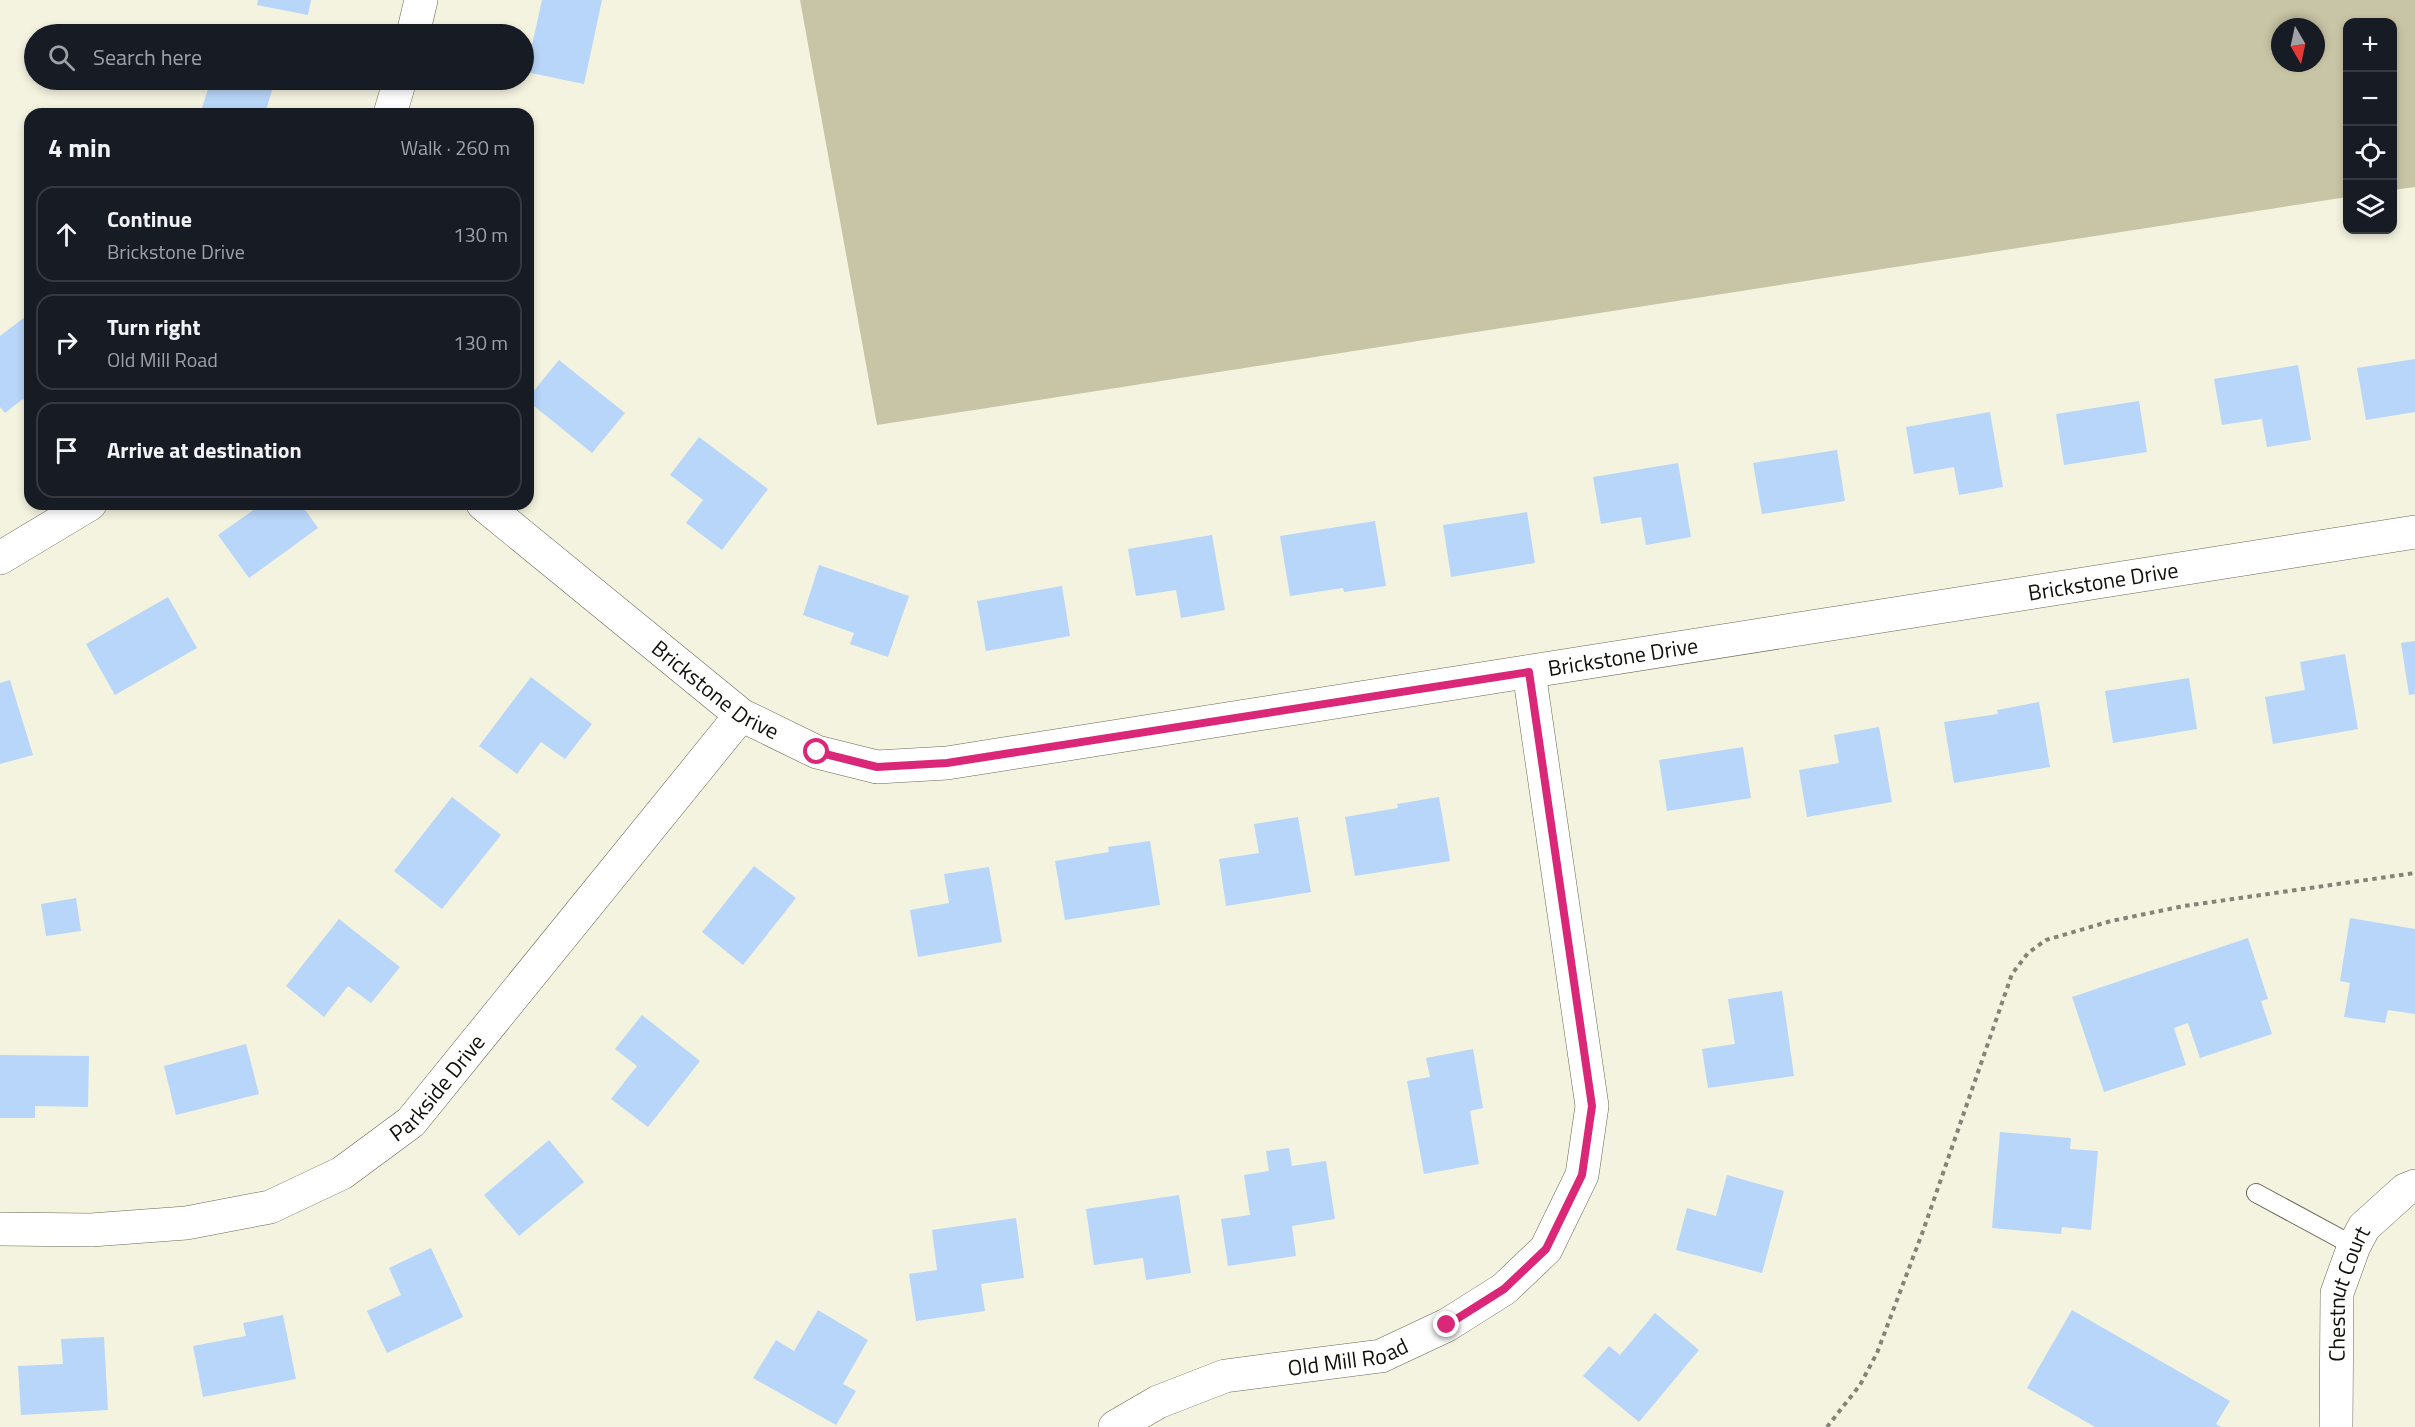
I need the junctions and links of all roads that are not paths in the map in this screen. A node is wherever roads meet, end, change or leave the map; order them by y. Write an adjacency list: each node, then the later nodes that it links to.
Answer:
1 (421, 0): 2 (street)
2 (415, 24)
3 (397, 90): 4 (street)
4 (392, 108)
5 (80, 510): 8 (street)
6 (490, 510): 10 (street, Brickstone Drive)
7 (2415, 532): 9 (street, Brickstone Drive)
8 (0, 558)
9 (1529, 672): 10 (street, Brickstone Drive); 15 (street, Old Mill Road)
10 (741, 715): 13 (street, Parkside Drive)
11 (2415, 1186): 14 (street, Chestnut Court)
12 (2256, 1192): 14 (lane)
13 (0, 1228)
14 (2354, 1246): 16 (street, Chestnut Court)
15 (1115, 1427)
16 (2336, 1427)

